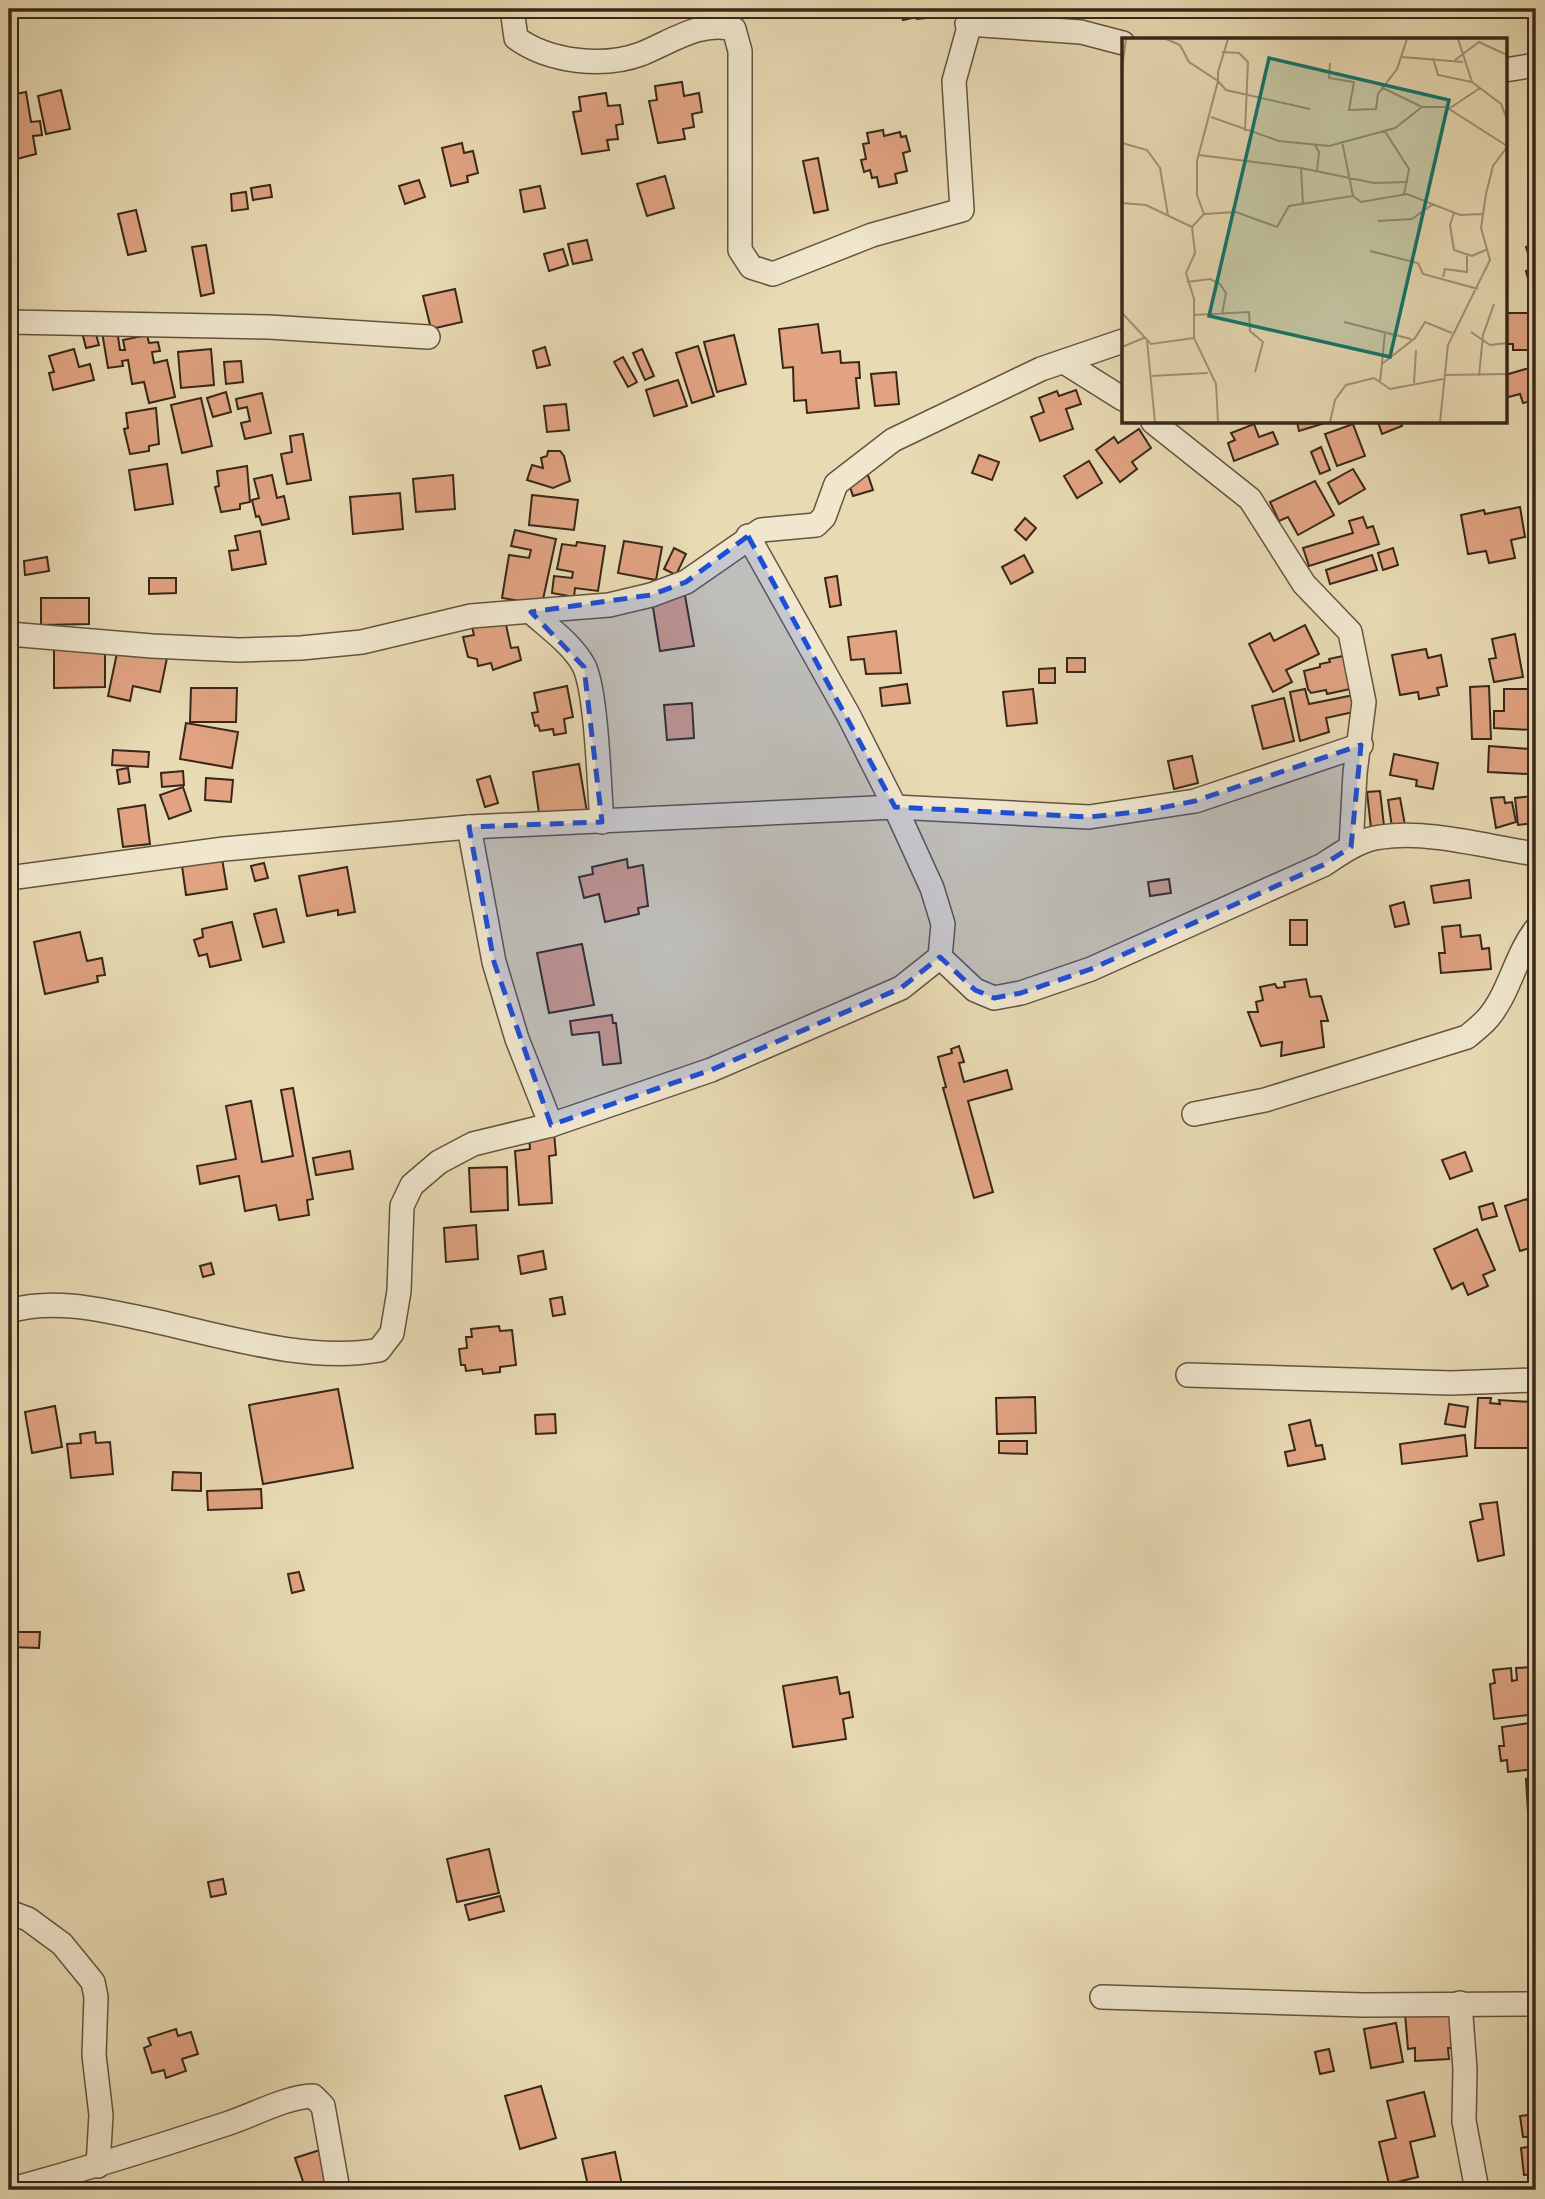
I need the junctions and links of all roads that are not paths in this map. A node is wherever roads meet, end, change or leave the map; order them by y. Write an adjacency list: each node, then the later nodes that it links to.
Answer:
1 (512, 9): 2 (street)
2 (970, 17): 3 (street)
3 (1122, 43)
4 (1536, 65): 5 (street)
5 (1506, 70)
6 (9, 322): 7 (street)
7 (428, 337)
8 (1122, 341): 9 (street)
9 (1064, 362): 10 (street); 12 (street)
10 (1122, 398)
11 (1156, 424): 15 (street)
12 (748, 536): 13 (street); 16 (street)
13 (531, 612): 14 (street); 17 (street)
14 (9, 634)
15 (1361, 745): 16 (street); 19 (street)
16 (895, 807): 17 (street); 23 (street)
17 (602, 822): 18 (street)
18 (469, 827): 21 (street); 25 (street)
19 (1351, 847): 20 (street); 23 (street)
20 (1536, 854)
21 (9, 878)
22 (1536, 929): 24 (street)
23 (940, 957): 25 (street)
24 (1194, 1114)
25 (551, 1125): 26 (street)
26 (9, 1311)
27 (1188, 1375): 28 (street)
28 (1536, 1380)
29 (9, 1912): 33 (street)
30 (1102, 1997): 31 (street)
31 (1460, 2003): 32 (street); 36 (street)
32 (1536, 2004)
33 (98, 2166): 34 (street); 35 (street)
34 (9, 2190)
35 (338, 2190)
36 (1476, 2190)

